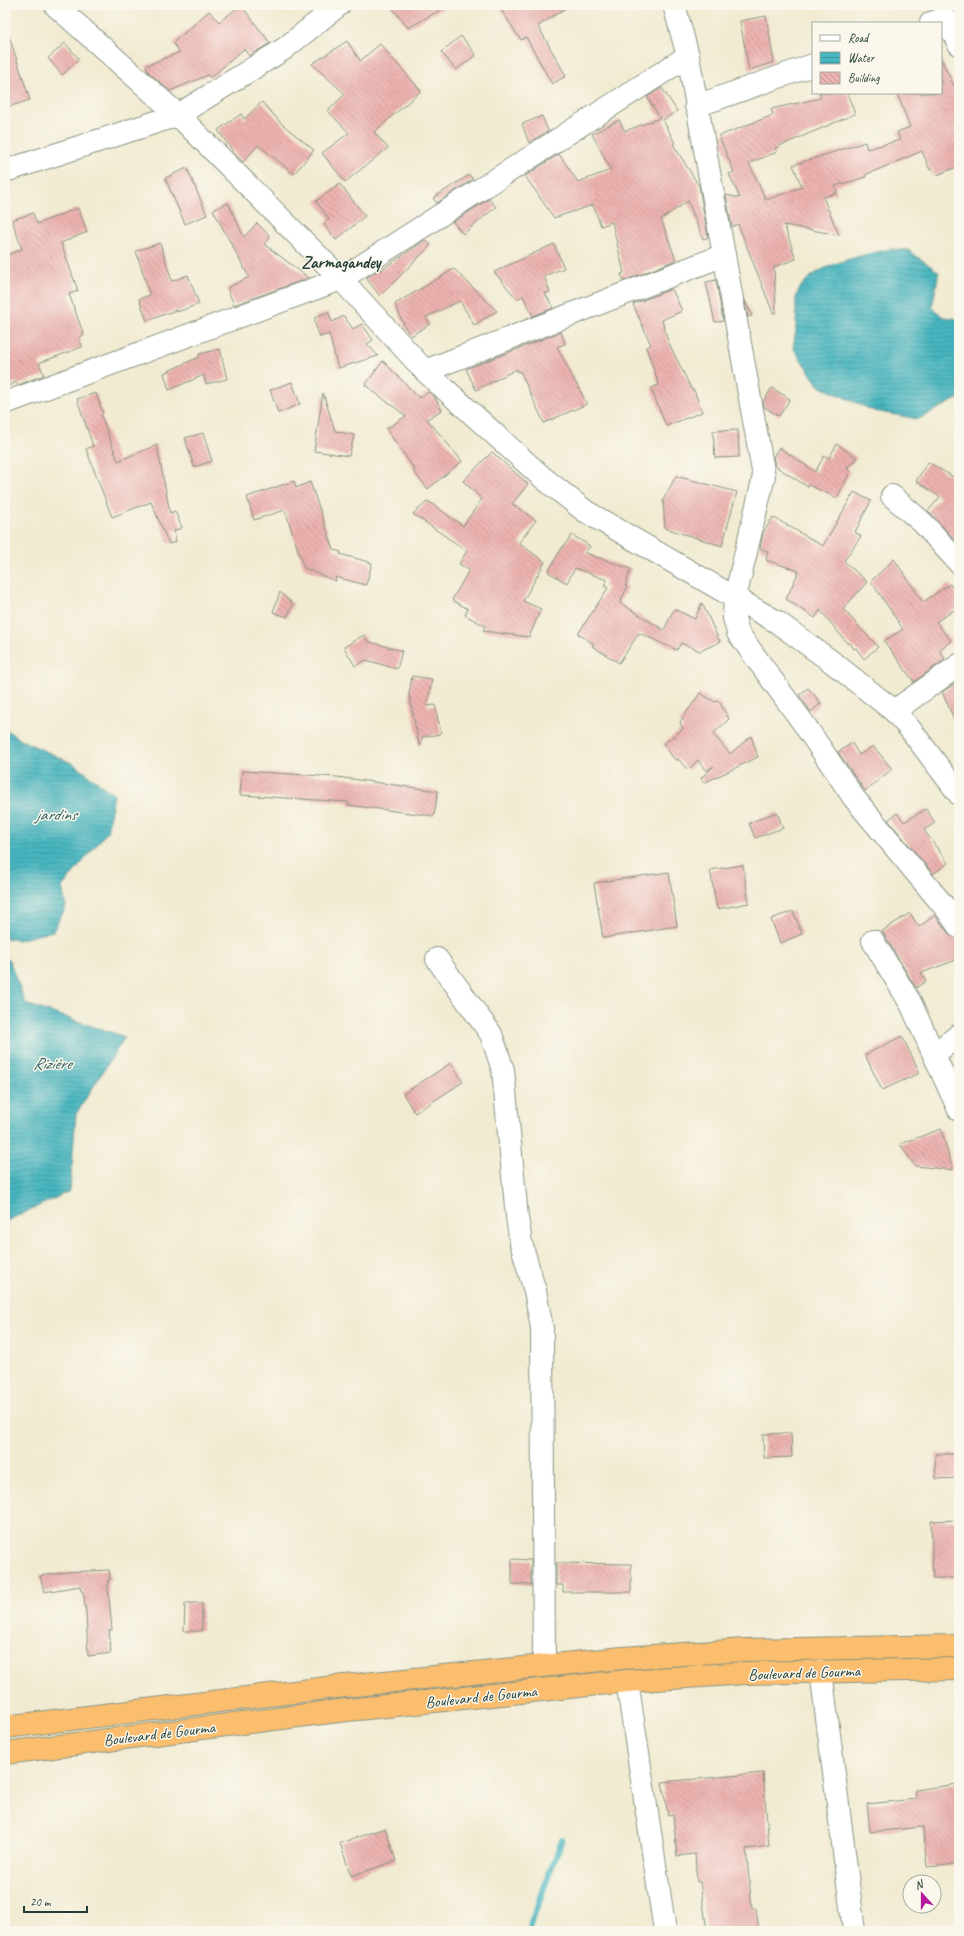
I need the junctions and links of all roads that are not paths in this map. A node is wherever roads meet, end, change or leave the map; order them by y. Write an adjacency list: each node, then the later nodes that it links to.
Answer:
1 (55, 5): 9 (street)
2 (339, 5): 9 (street)
3 (674, 5): 6 (street)
4 (934, 22): 5 (street)
5 (959, 44)
6 (688, 56): 8 (street); 12 (street)
7 (812, 65): 8 (street)
8 (696, 106): 11 (street)
9 (178, 115): 10 (street); 12 (street)
10 (5, 171)
11 (724, 255): 13 (street); 17 (street)
12 (342, 279): 13 (street); 14 (street)
13 (425, 371): 17 (street)
14 (5, 403)
15 (892, 496): 16 (street)
16 (959, 563)
17 (734, 598): 19 (street); 21 (street)
18 (959, 665): 19 (street)
19 (894, 711): 20 (street)
20 (959, 794)
21 (959, 926)
22 (873, 941): 25 (street)
23 (437, 959): 28 (street)
24 (959, 1035): 25 (street)
25 (934, 1054): 26 (street)
26 (959, 1110)
27 (959, 1646): 28 (highway, Boulevard de Gourma)
28 (544, 1665): 32 (highway, Boulevard de Gourma)
29 (959, 1669): 30 (highway, Boulevard de Gourma)
30 (820, 1671): 31 (highway, Boulevard de Gourma); 35 (street)
31 (627, 1681): 33 (highway, Boulevard de Gourma); 34 (street)
32 (5, 1727)
33 (5, 1753)
34 (665, 1931)
35 (854, 1931)

